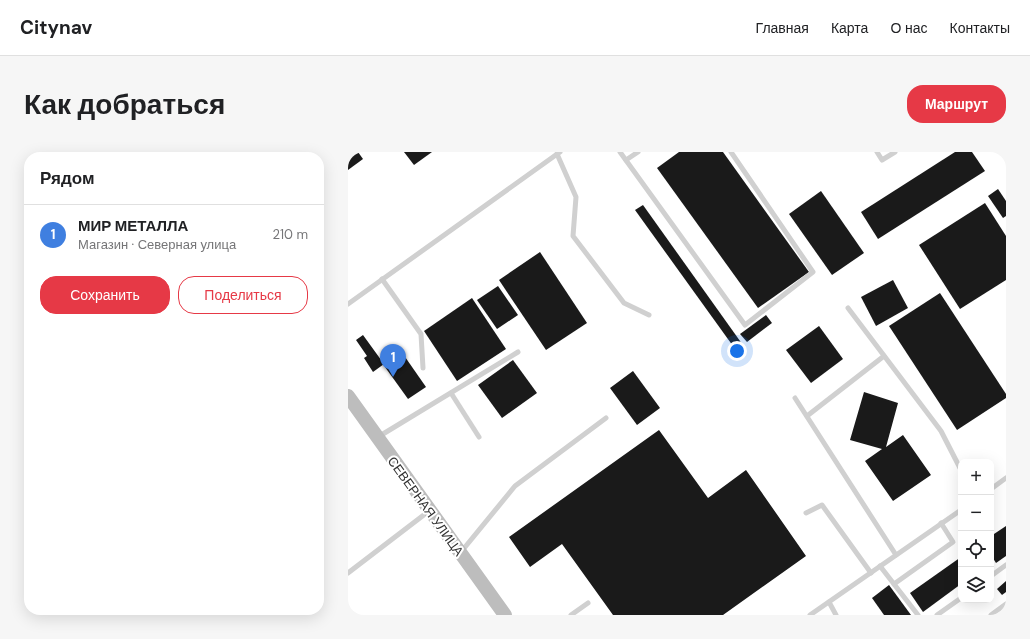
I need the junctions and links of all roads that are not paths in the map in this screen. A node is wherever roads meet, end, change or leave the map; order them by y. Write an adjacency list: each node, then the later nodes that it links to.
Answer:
1 (620, 152): 7 (lane)
2 (638, 152): 7 (lane)
3 (877, 152): 4 (lane)
4 (895, 152)
5 (559, 153): 8 (lane); 11 (lane)
6 (734, 153): 7 (lane)
7 (626, 160)
8 (382, 279): 9 (lane); 14 (lane)
9 (348, 304)
10 (848, 308): 13 (lane)
11 (649, 315)
12 (518, 352): 15 (lane)
13 (884, 356): 18 (lane); 22 (lane)
14 (423, 368)
15 (451, 393): 20 (lane); 21 (lane)
16 (348, 396): 20 (main road, СЕВЕРНАЯ УЛИЦА)
17 (795, 398): 18 (lane)
18 (806, 416): 30 (lane)
19 (606, 418): 29 (lane)
20 (377, 437): 25 (main road, СЕВЕРНАЯ УЛИЦА)
21 (479, 438)
22 (958, 464)
23 (1006, 478): 24 (lane)
24 (994, 487)
25 (430, 510): 29 (main road, СЕВЕРНАЯ УЛИЦА); 33 (lane)
26 (958, 512): 28 (lane)
27 (806, 513): 34 (lane)
28 (941, 524): 30 (lane); 36 (lane)
29 (460, 552): 41 (main road, СЕВЕРНАЯ УЛИЦА)
30 (896, 555): 32 (lane)
31 (1006, 565): 35 (lane)
32 (880, 566): 34 (lane); 36 (lane)
33 (348, 573)
34 (870, 573): 38 (lane)
35 (994, 574)
36 (894, 584): 45 (lane)
37 (958, 600): 46 (lane)
38 (829, 602): 43 (lane); 44 (lane)
39 (588, 603): 42 (lane)
40 (1006, 604): 47 (lane)
41 (505, 615)
42 (571, 615)
43 (810, 615)
44 (836, 615)
45 (918, 615)
46 (937, 615)
47 (991, 615)

